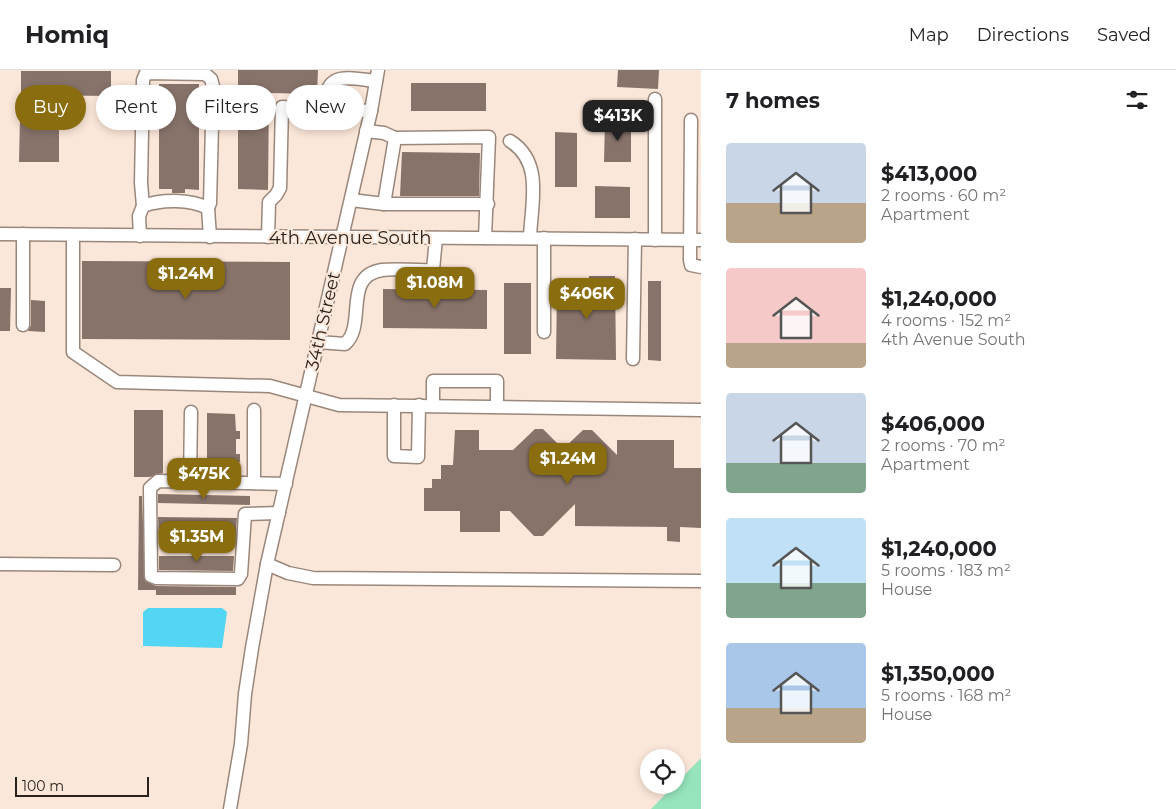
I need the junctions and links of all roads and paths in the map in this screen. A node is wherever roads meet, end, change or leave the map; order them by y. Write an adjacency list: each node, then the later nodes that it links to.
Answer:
1 (377, 75): 2 (street); 6 (street, 34th Street)
2 (329, 85)
3 (655, 99): 28 (street)
4 (286, 107): 21 (street)
5 (364, 110): 6 (street)
6 (371, 111): 8 (street, 34th Street)
7 (691, 120): 29 (street)
8 (366, 131): 9 (street); 11 (street, 34th Street)
9 (395, 138): 12 (street); 13 (street)
10 (510, 141): 25 (street)
11 (351, 200): 12 (street); 22 (street, 34th Street)
12 (384, 204): 13 (street)
13 (488, 204): 24 (street)
14 (143, 206): 15 (street); 15 (street); 19 (street)
15 (208, 208): 20 (street)
16 (0, 234): 17 (street, 4th Avenue South)
17 (23, 234): 18 (street, 4th Avenue South); 31 (street)
18 (73, 235): 19 (street, 4th Avenue South); 35 (street)
19 (140, 236): 20 (street, 4th Avenue South)
20 (210, 237): 21 (street, 4th Avenue South)
21 (268, 237): 22 (street, 4th Avenue South)
22 (342, 238): 23 (street, 4th Avenue South); 33 (street, 34th Street)
23 (436, 238): 24 (street, 4th Avenue South); 33 (street)
24 (485, 238): 25 (street, 4th Avenue South)
25 (530, 238): 26 (street, 4th Avenue South)
26 (544, 238): 27 (street, 4th Avenue South); 32 (street)
27 (634, 239): 28 (street, 4th Avenue South); 34 (street)
28 (655, 240): 29 (street, 4th Avenue South)
29 (696, 240): 30 (street)
30 (701, 267)
31 (23, 325)
32 (544, 332)
33 (318, 342): 35 (street, 34th Street)
34 (633, 359)
35 (306, 397): 36 (street); 45 (street, 34th Street)
36 (394, 405): 37 (street); 37 (street)
37 (419, 405): 38 (street)
38 (433, 406): 39 (street); 39 (street)
39 (497, 406): 41 (street)
40 (254, 410): 44 (street)
41 (701, 410)
42 (191, 412): 43 (street)
43 (190, 482): 44 (street); 46 (street)
44 (254, 483): 45 (street)
45 (286, 484): 46 (street, 34th Street)
46 (279, 513): 48 (street, 34th Street)
47 (0, 564): 49 (street)
48 (267, 564): 50 (street); 51 (street, 34th Street)
49 (114, 565)
50 (701, 581)
51 (230, 809)

